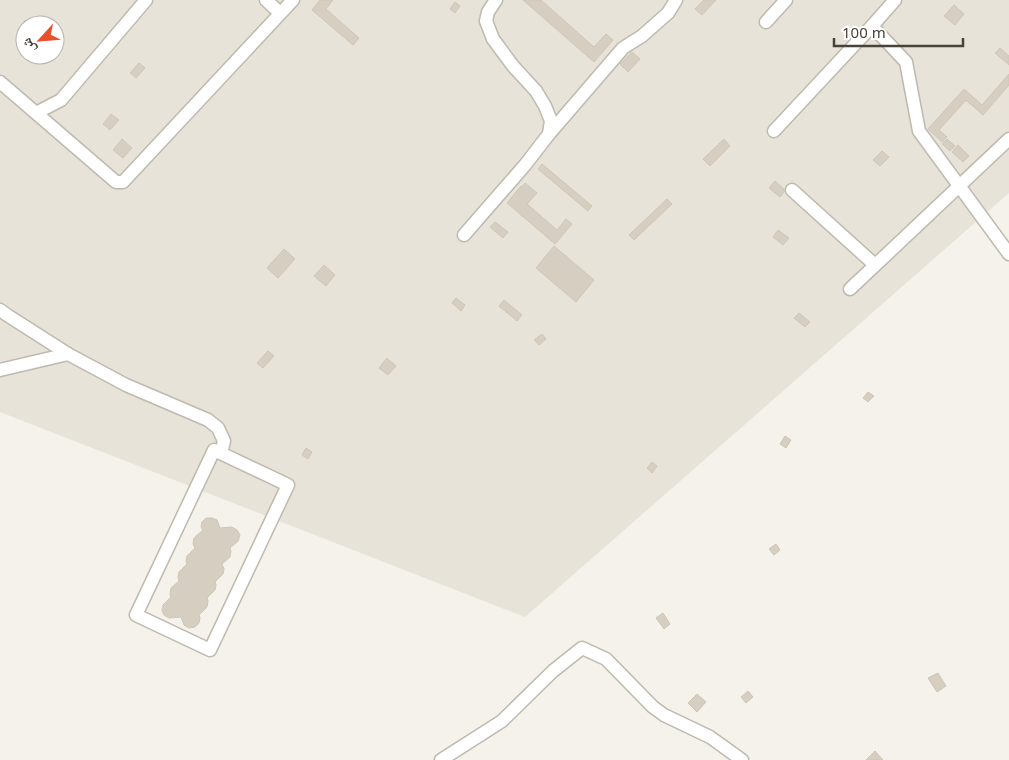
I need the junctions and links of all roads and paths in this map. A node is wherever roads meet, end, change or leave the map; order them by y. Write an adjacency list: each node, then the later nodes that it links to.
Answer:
1 (146, 0): 12 (street)
2 (266, 0): 8 (street)
3 (293, 0): 8 (street)
4 (496, 0): 14 (street)
5 (676, 0): 14 (street)
6 (786, 0): 9 (street)
7 (895, 0): 10 (street)
8 (280, 13): 12 (street)
9 (766, 22)
10 (872, 26): 13 (street); 16 (street)
11 (0, 82): 12 (street)
12 (36, 113)
13 (774, 131)
14 (548, 134): 18 (street)
15 (1009, 139): 16 (street)
16 (959, 185): 19 (street); 20 (street)
17 (792, 190): 20 (street)
18 (464, 235)
19 (1009, 254)
20 (875, 265): 21 (street)
21 (850, 289)
22 (0, 310): 23 (street)
23 (68, 354): 24 (street); 25 (street)
24 (0, 370)
25 (221, 453): 25 (street)
26 (440, 760): 27 (street)
27 (742, 760)

